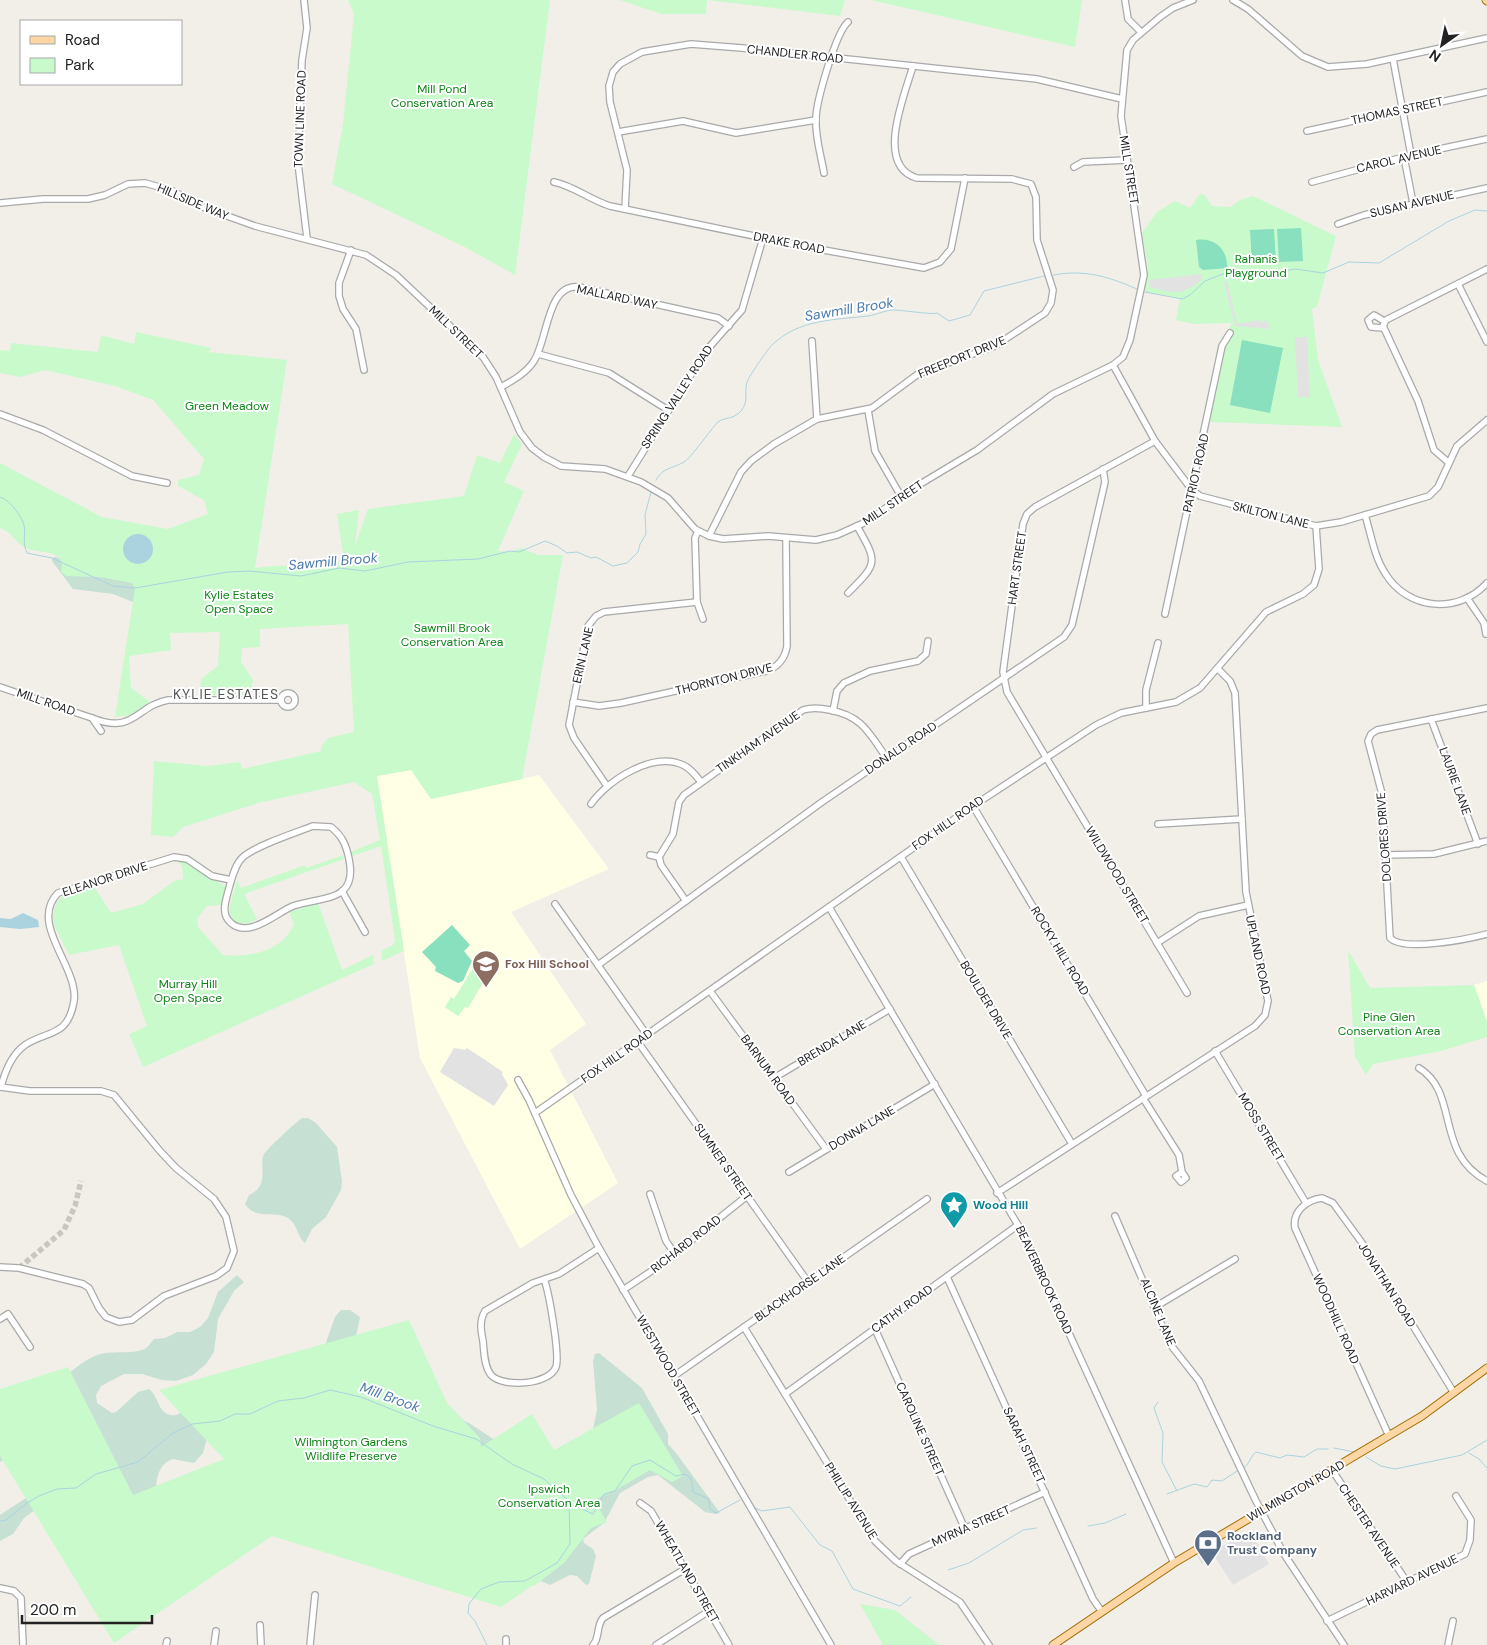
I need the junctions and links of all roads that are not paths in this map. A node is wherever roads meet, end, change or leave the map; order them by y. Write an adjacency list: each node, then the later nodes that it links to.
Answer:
1 (304, 0): 32 (street, TOWN LINE ROAD)
2 (1125, 0): 6 (street)
3 (1193, 0): 6 (street, MILL STREET)
4 (1233, 0): 9 (street)
5 (848, 22): 8 (street)
6 (1141, 32): 12 (street, MILL STREET)
7 (1487, 38): 9 (street)
8 (831, 58): 10 (street, CHANDLER ROAD); 14 (street); 16 (street, CHANDLER ROAD)
9 (1393, 59): 13 (street)
10 (914, 66): 12 (street, CHANDLER ROAD); 23 (street)
11 (1487, 92): 13 (street, THOMAS STREET)
12 (1122, 99): 20 (street, MILL STREET)
13 (1403, 109): 15 (street, THOMAS STREET); 18 (street)
14 (816, 120): 16 (street); 22 (street)
15 (1307, 131)
16 (618, 132): 29 (street, CHANDLER ROAD)
17 (1487, 139): 18 (street, CAROL AVENUE)
18 (1411, 155): 19 (street, CAROL AVENUE)
19 (1404, 157): 25 (street, CAROL AVENUE); 28 (street)
20 (1127, 160): 21 (street); 44 (street, MILL STREET)
21 (1074, 167)
22 (824, 173)
23 (965, 178): 33 (street, DRAKE ROAD); 48 (street, FREEPORT DRIVE)
24 (554, 182): 29 (street, DRAKE ROAD)
25 (1312, 182)
26 (1487, 188): 28 (street, SUSAN AVENUE)
27 (0, 204): 31 (street, HILLSIDE WAY)
28 (1414, 204): 30 (street, SUSAN AVENUE)
29 (625, 209): 33 (street, DRAKE ROAD)
30 (1338, 224)
31 (297, 236): 32 (street, MILL STREET)
32 (307, 238): 34 (street, MILL STREET)
33 (763, 238): 38 (street, SPRING VALLEY ROAD)
34 (351, 250): 45 (street); 46 (street, MILL STREET)
35 (1487, 269): 36 (street)
36 (1458, 284): 37 (street); 42 (street)
37 (1384, 322): 39 (street); 39 (street)
38 (730, 326): 43 (street, MALLARD WAY); 47 (street, SPRING VALLEY ROAD)
39 (1383, 328): 53 (street)
40 (1230, 333): 57 (street, PATRIOT ROAD)
41 (812, 341): 50 (street)
42 (1487, 342)
43 (538, 354): 46 (street, MALLARD WAY); 47 (street)
44 (1113, 365): 52 (street, SKILTON LANE); 58 (street, MILL STREET)
45 (364, 370)
46 (501, 387): 55 (street, MILL STREET)
47 (668, 410): 55 (street, SPRING VALLEY ROAD)
48 (868, 410): 50 (street, FREEPORT DRIVE); 58 (street)
49 (0, 414): 56 (street)
50 (817, 419): 63 (street, FREEPORT DRIVE)
51 (1487, 420): 53 (street, SKILTON LANE)
52 (1155, 441): 54 (street, HART STREET); 57 (street, SKILTON LANE)
53 (1448, 462): 59 (street, SKILTON LANE)
54 (1103, 469): 75 (street, DONALD ROAD); 75 (street, HART STREET)
55 (628, 476): 62 (street, MILL STREET)
56 (167, 483)
57 (1192, 490): 61 (street, SKILTON LANE); 69 (street, PATRIOT ROAD)
58 (902, 498): 60 (street, MILL STREET)
59 (1365, 515): 61 (street, SKILTON LANE); 67 (street)
60 (858, 526): 64 (street, MILL STREET); 66 (street)
61 (1316, 526): 74 (street, FOX HILL ROAD)
62 (698, 532): 63 (street, MILL STREET); 68 (street)
63 (709, 536): 64 (street, MILL STREET)
64 (786, 539): 78 (street, THORNTON DRIVE)
65 (1487, 583): 67 (street)
66 (848, 593)
67 (1467, 598): 71 (street)
68 (697, 602): 70 (street); 78 (street, ERIN LANE)
69 (1165, 614)
70 (703, 619)
71 (1486, 634)
72 (928, 641): 81 (street)
73 (1158, 643): 79 (street)
74 (1218, 669): 79 (street, FOX HILL ROAD); 91 (street, UPLAND ROAD)
75 (1004, 678): 85 (street, DONALD ROAD); 86 (street, HART STREET)
76 (0, 686): 82 (street, MILL ROAD)
77 (281, 700): 82 (street, MILL ROAD)
78 (572, 702): 88 (street, ERIN LANE)
79 (1146, 708): 86 (street, FOX HILL ROAD)
80 (1487, 708): 83 (street, DOLORES DRIVE)
81 (833, 710): 85 (street, TINKHAM AVENUE); 87 (street, TINKHAM AVENUE)
82 (92, 718): 84 (street, MILL ROAD)
83 (1431, 719): 94 (street, LAURIE LANE); 96 (street, DOLORES DRIVE)
84 (101, 731)
85 (886, 757): 101 (street, DONALD ROAD)
86 (1047, 757): 90 (street, FOX HILL ROAD); 107 (street, WILDWOOD STREET)
87 (701, 782): 88 (street); 97 (street, TINKHAM AVENUE)
88 (607, 786): 89 (street)
89 (591, 804)
90 (973, 806): 98 (street, FOX HILL ROAD); 120 (street, ROCKY HILL ROAD)
91 (1242, 819): 92 (street); 103 (street, UPLAND ROAD)
92 (1158, 824)
93 (1487, 841): 94 (street)
94 (1478, 844): 96 (street)
95 (650, 855): 97 (street)
96 (1386, 855): 106 (street, DOLORES DRIVE)
97 (659, 857): 101 (street)
98 (901, 857): 104 (street, FOX HILL ROAD); 122 (street, BOULDER DRIVE)
99 (231, 880): 100 (street); 100 (street); 119 (street, ELEANOR DRIVE)
100 (342, 891): 105 (street)
101 (686, 901): 108 (street, DONALD ROAD)
102 (555, 904): 108 (street)
103 (1248, 905): 107 (street); 114 (street, UPLAND ROAD)
104 (829, 907): 109 (street, FOX HILL ROAD); 111 (street, BEAVERBROOK ROAD)
105 (365, 932)
106 (1487, 934)
107 (1157, 943): 110 (street, WILDWOOD STREET)
108 (598, 965): 112 (street)
109 (710, 991): 112 (street, FOX HILL ROAD); 116 (street, BARNUM ROAD)
110 (1187, 993)
111 (890, 1009): 116 (street, BRENDA LANE); 118 (street, BEAVERBROOK ROAD)
112 (648, 1035): 113 (street, FOX HILL ROAD)
113 (638, 1042): 121 (street, FOX HILL ROAD); 129 (street, SUMNER STREET)
114 (1215, 1051): 120 (street, UPLAND ROAD); 131 (street, MOSS STREET)
115 (1419, 1068): 126 (street)
116 (774, 1078): 123 (street, BARNUM ROAD)
117 (518, 1080): 121 (street, WESTWOOD STREET)
118 (935, 1084): 123 (street, DONNA LANE); 127 (street, BEAVERBROOK ROAD)
119 (0, 1087): 137 (street)
120 (1144, 1097): 122 (street, UPLAND ROAD); 125 (street, ROCKY HILL ROAD)
121 (535, 1113): 134 (street, WESTWOOD STREET)
122 (1072, 1144): 127 (street, UPLAND ROAD)
123 (826, 1149): 124 (street, DONNA LANE)
124 (789, 1172)
125 (1182, 1172)
126 (1487, 1181)
127 (997, 1193): 133 (street, BEAVERBROOK ROAD)
128 (650, 1194): 135 (street)
129 (747, 1196): 135 (street, RICHARD ROAD); 140 (street, SUMNER STREET)
130 (927, 1199): 140 (street, BLACKHORSE LANE)
131 (1306, 1203): 149 (street, JONATHAN ROAD); 151 (street, WOODHILL ROAD)
132 (1115, 1216): 142 (street, ALCINE LANE)
133 (1018, 1225): 138 (street, CATHY ROAD); 158 (street, BEAVERBROOK ROAD)
134 (599, 1248): 139 (street); 141 (street, WESTWOOD STREET)
135 (675, 1254): 141 (street, RICHARD ROAD)
136 (1235, 1259): 142 (street)
137 (0, 1267)
138 (947, 1277): 145 (street, CATHY ROAD); 153 (street, SARAH STREET)
139 (544, 1279): 139 (street)
140 (808, 1282): 144 (street, BLACKHORSE LANE)
141 (623, 1290): 148 (street, WESTWOOD STREET)
142 (1155, 1307): 156 (street, ALCINE LANE)
143 (0, 1319): 146 (street)
144 (744, 1327): 148 (street, BLACKHORSE LANE); 150 (street, PHILLIP AVENUE)
145 (875, 1329): 150 (street, CATHY ROAD); 157 (street, CAROLINE STREET)
146 (30, 1347)
147 (1487, 1368): 149 (main road, WILMINGTON ROAD)
148 (674, 1376): 177 (street, WESTWOOD STREET)
149 (1454, 1393): 151 (main road, WILMINGTON ROAD)
150 (785, 1394): 159 (street, PHILLIP AVENUE)
151 (1389, 1436): 152 (main road, WILMINGTON ROAD)
152 (1332, 1470): 156 (main road, WILMINGTON ROAD); 161 (street, CHESTER AVENUE)
153 (1045, 1492): 157 (street, MYRNA STREET); 165 (street, SARAH STREET)
154 (1456, 1496): 161 (street, HARVARD AVENUE)
155 (640, 1503): 160 (street, WHEATLAND STREET)
156 (1261, 1511): 158 (main road, WILMINGTON ROAD); 166 (street, ALCINE LANE)
157 (965, 1528): 159 (street, MYRNA STREET)
158 (1174, 1563): 165 (main road, WILMINGTON ROAD)
159 (900, 1564): 178 (street, PHILLIP AVENUE)
160 (685, 1569): 164 (street, WHEATLAND STREET); 174 (street)
161 (1407, 1582): 166 (street, HARVARD AVENUE)
162 (0, 1588): 170 (street)
163 (315, 1595): 173 (street)
164 (709, 1611): 175 (street); 176 (street, WHEATLAND STREET)
165 (1102, 1612): 179 (main road, WILMINGTON ROAD)
166 (1327, 1620): 180 (street, ALCINE LANE)
167 (1453, 1621): 181 (street)
168 (260, 1625): 172 (street)
169 (216, 1631): 171 (street)
170 (23, 1645)
171 (214, 1645)
172 (261, 1645)
173 (310, 1645)
174 (592, 1645)
175 (656, 1645)
176 (729, 1645)
177 (831, 1645)
178 (989, 1645)
179 (1053, 1645)
180 (1344, 1645)
181 (1448, 1645)

